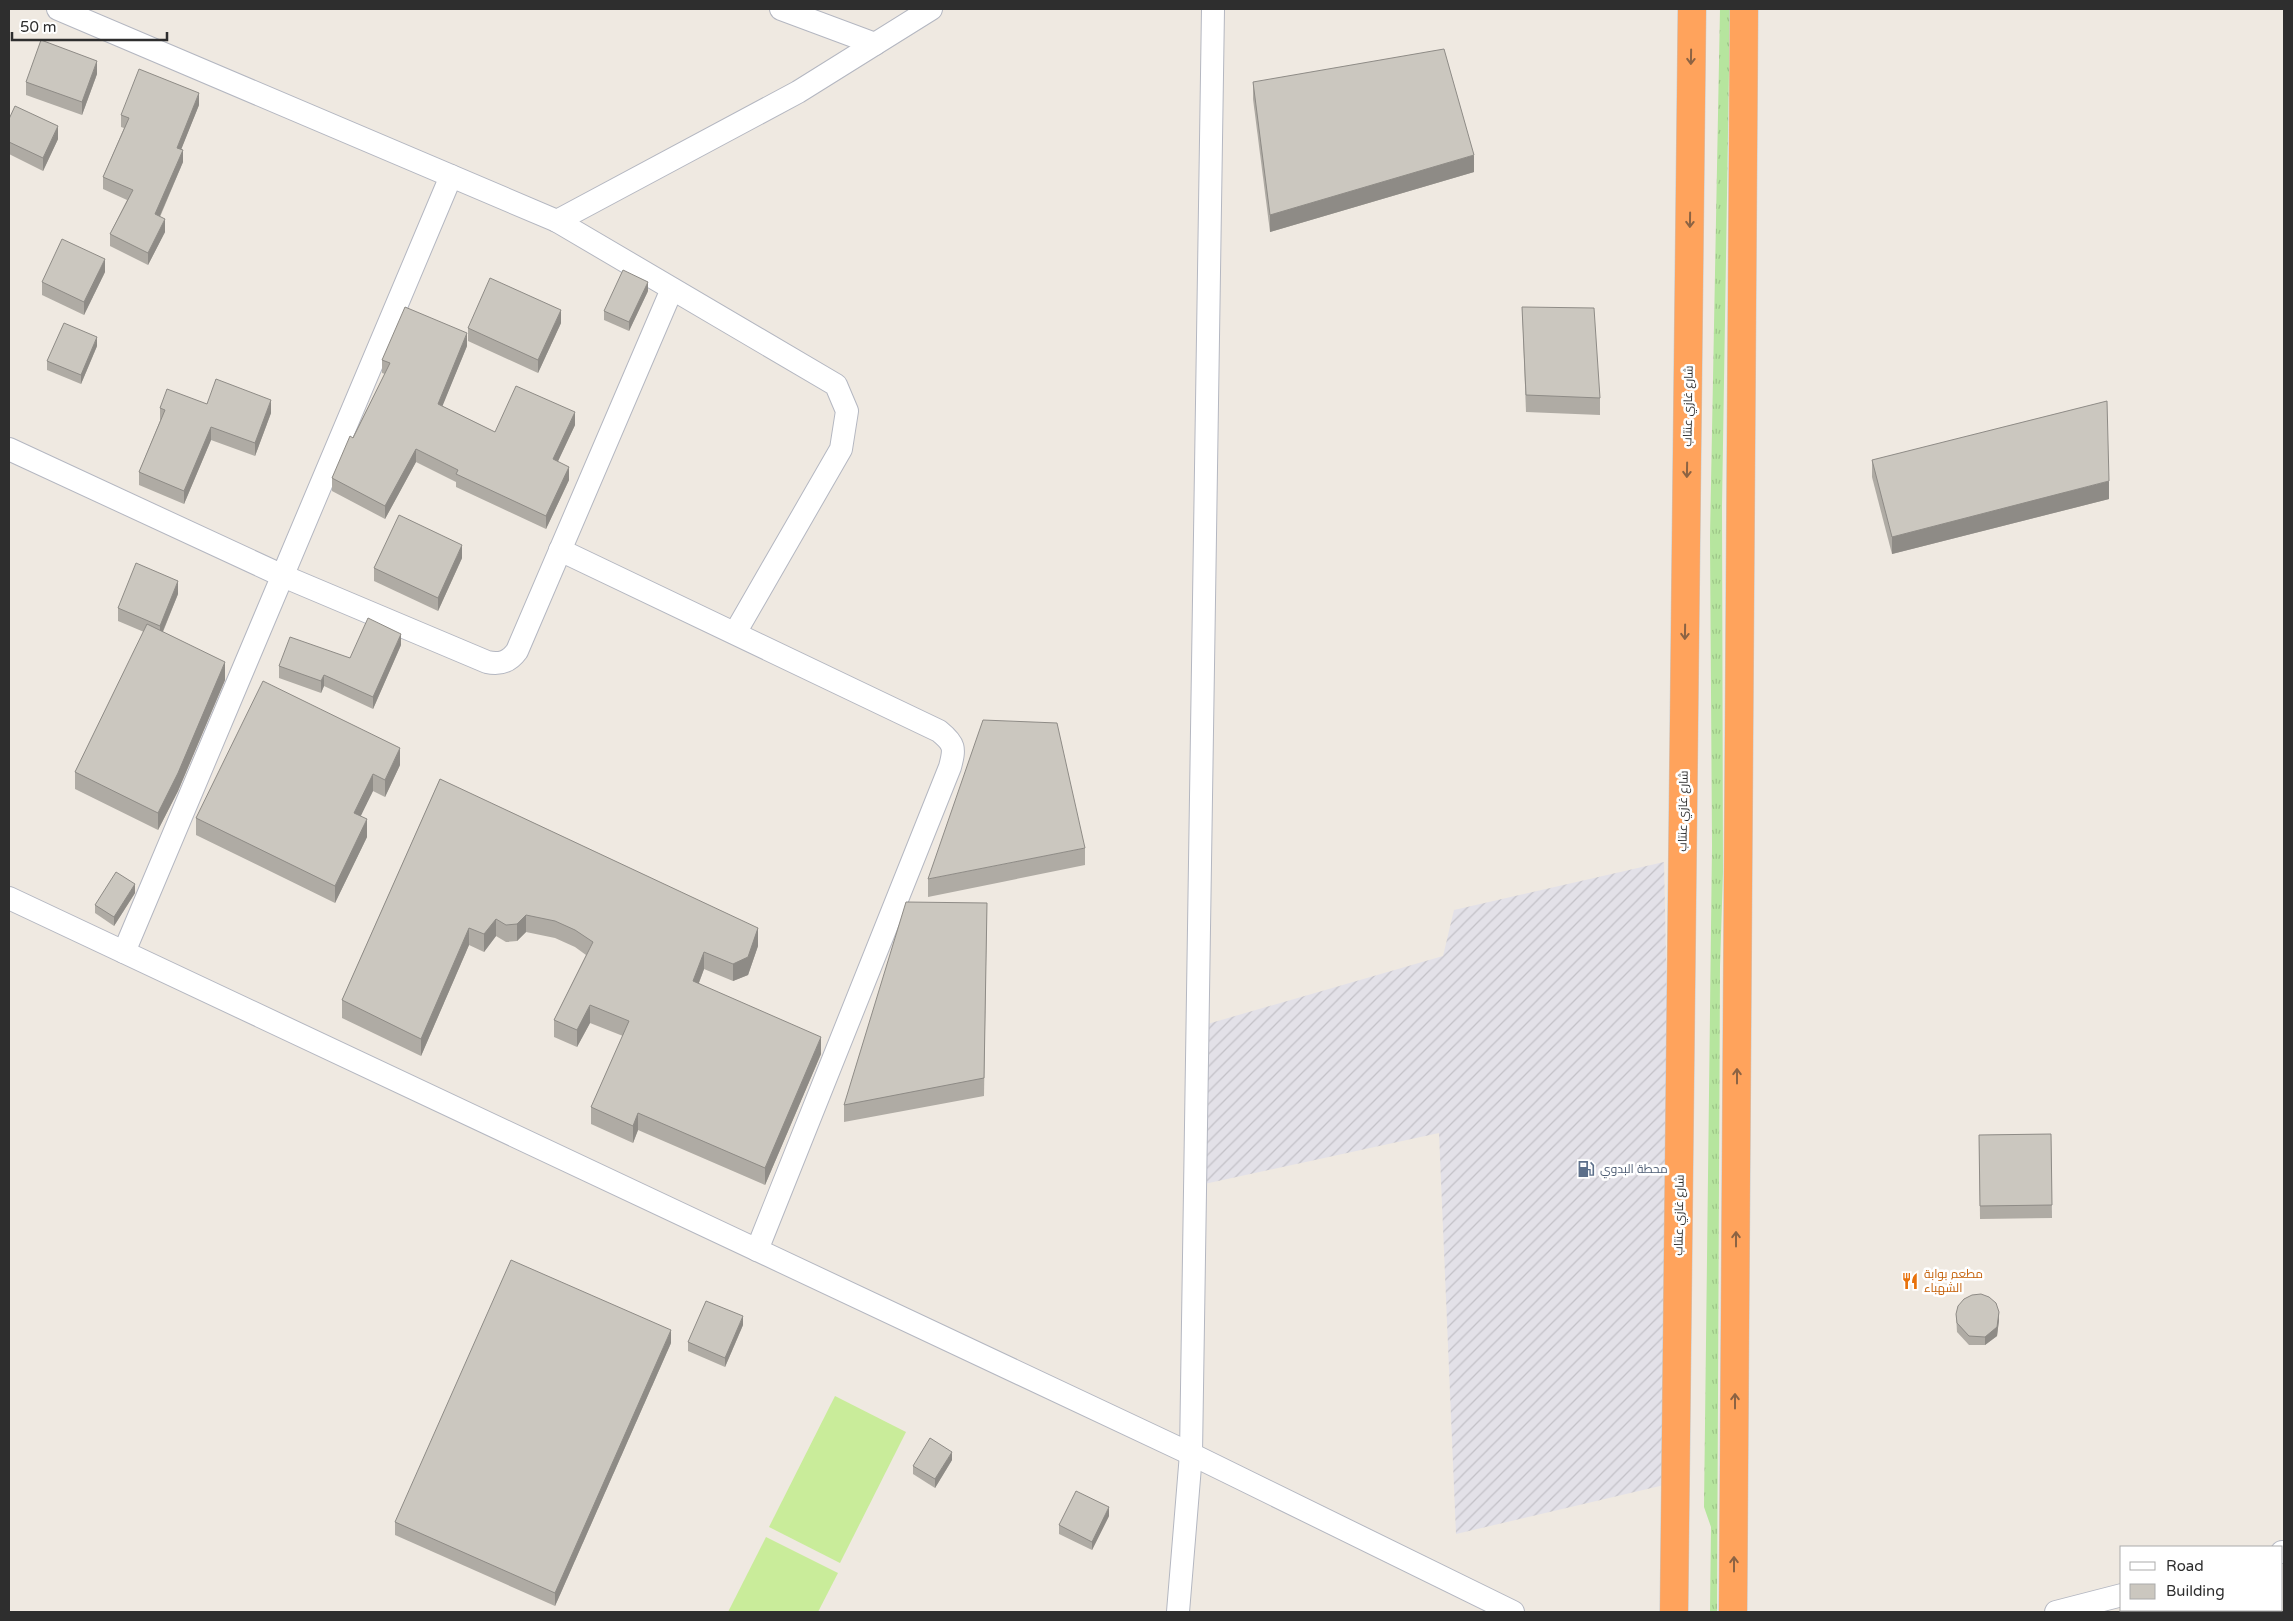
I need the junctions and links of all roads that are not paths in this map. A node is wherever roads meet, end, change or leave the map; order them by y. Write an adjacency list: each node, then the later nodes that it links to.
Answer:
1 (781, 9): 7 (street)
2 (931, 9): 7 (street)
3 (1212, 9): 18 (street)
4 (1692, 9): 22 (highway, شارع غازي عنتاب, one-way to 22)
5 (1744, 9): 23 (highway, one-way to 5)
6 (69, 11): 8 (street)
7 (875, 44): 9 (street)
8 (451, 176): 9 (street); 13 (street)
9 (557, 221): 10 (street)
10 (672, 289): 12 (street); 14 (street)
11 (9, 449): 13 (street)
12 (560, 550): 13 (street); 14 (street)
13 (283, 576): 16 (street)
14 (735, 632): 17 (street)
15 (9, 898): 16 (street)
16 (124, 952): 17 (street)
17 (757, 1250): 18 (street)
18 (1191, 1454): 20 (street); 21 (street)
19 (2120, 1596): 24 (street)
20 (1178, 1612)
21 (1513, 1612)
22 (1674, 1612)
23 (1734, 1612)
24 (2056, 1612)

